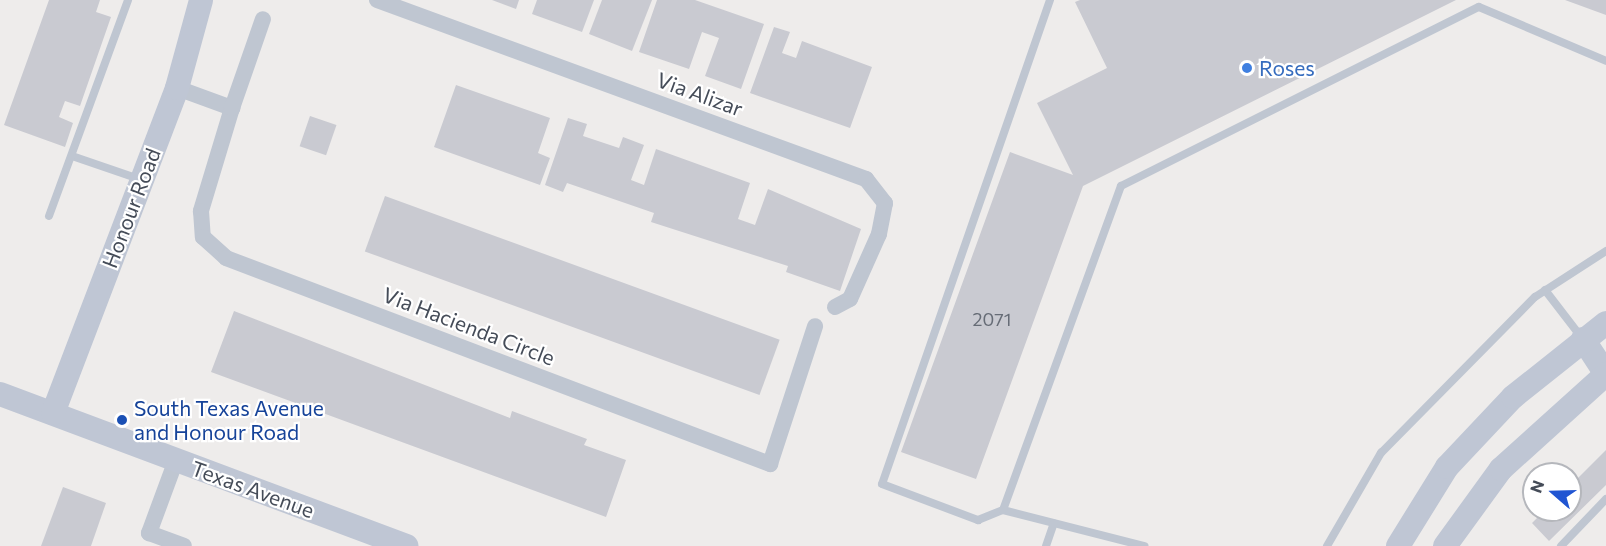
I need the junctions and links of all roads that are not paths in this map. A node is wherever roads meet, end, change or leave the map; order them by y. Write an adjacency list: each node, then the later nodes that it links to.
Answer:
1 (128, 0): 9 (lane)
2 (201, 0): 7 (street, Honour Road)
3 (377, 0): 14 (street, Via Alizar)
4 (1050, 0): 23 (lane)
5 (263, 19): 8 (street)
6 (1606, 61): 23 (lane)
7 (177, 88): 8 (street); 10 (street, Honour Road)
8 (232, 108): 16 (street, Via Hacienda Circle)
9 (72, 156): 10 (lane); 11 (lane)
10 (142, 180): 20 (street, Honour Road)
11 (49, 216)
12 (1606, 251): 13 (lane)
13 (1545, 290): 17 (lane); 30 (lane)
14 (835, 307)
15 (1606, 323): 17 (street)
16 (814, 326)
17 (1583, 339): 18 (street); 31 (street)
18 (1606, 374): 32 (street)
19 (0, 394): 20 (street, Texas Avenue)
20 (53, 413): 21 (street, Texas Avenue)
21 (176, 460): 26 (street); 27 (street, Texas Avenue)
22 (1606, 500): 33 (lane)
23 (1003, 510): 24 (lane)
24 (1054, 523): 25 (lane); 28 (lane)
25 (1109, 542): 29 (lane)
26 (184, 546)
27 (406, 546)
28 (1046, 546)
29 (1144, 546)
30 (1327, 546)
31 (1398, 546)
32 (1445, 546)
33 (1561, 546)

